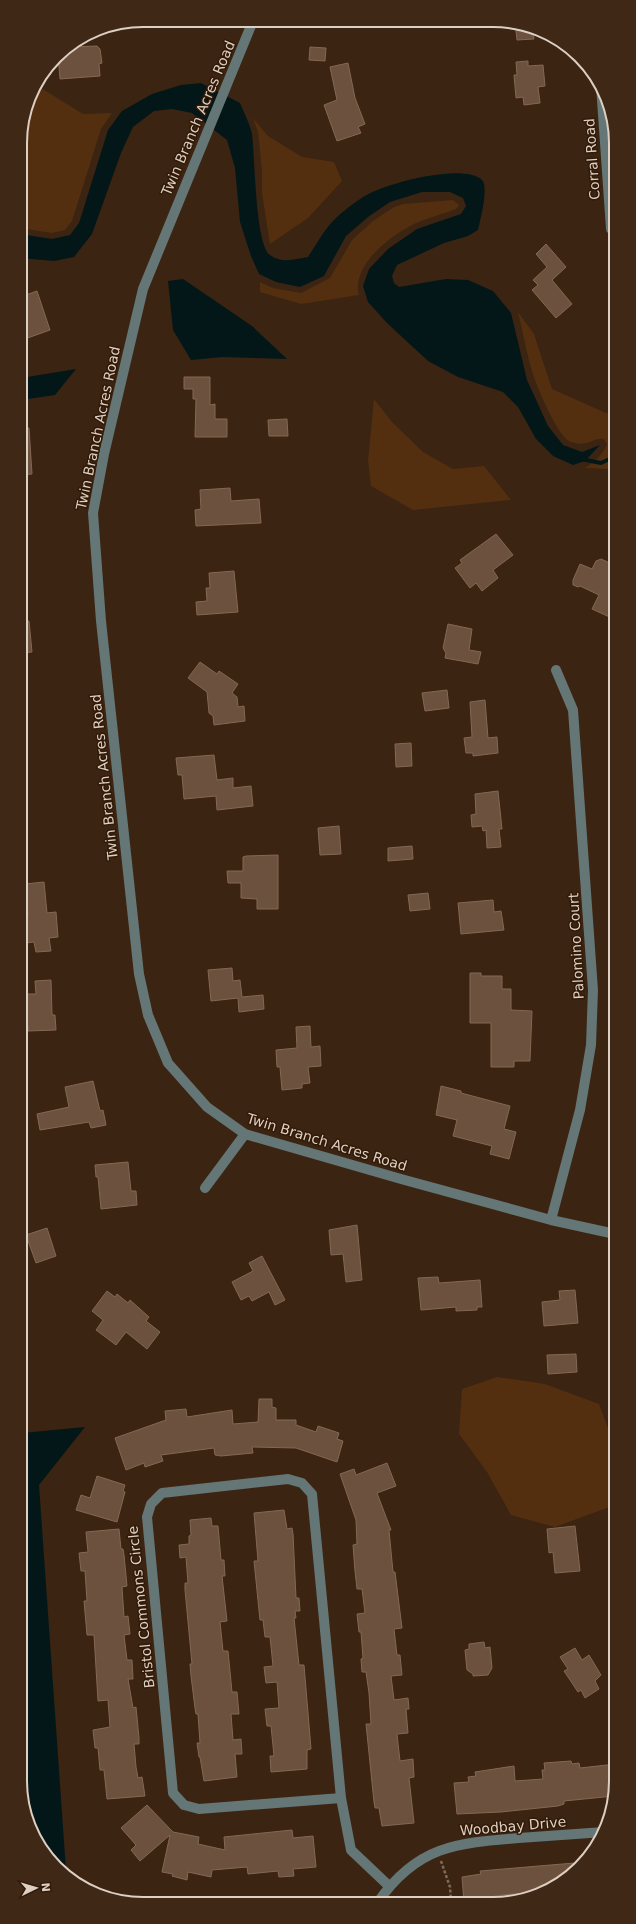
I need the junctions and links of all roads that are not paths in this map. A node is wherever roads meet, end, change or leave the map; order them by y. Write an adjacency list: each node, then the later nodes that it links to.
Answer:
1 (251, 27): 5 (street, Twin Branch Acres Road)
2 (602, 104): 3 (street, Corral Road)
3 (609, 200)
4 (556, 670): 7 (street, Palomino Court)
5 (245, 1134): 6 (street); 7 (street, Twin Branch Acres Road)
6 (205, 1188)
7 (550, 1220): 8 (street, Twin Branch Acres Road)
8 (609, 1233)
9 (341, 1798): 9 (street, Bristol Commons Circle); 11 (street, Bristol Commons Circle)
10 (596, 1833): 11 (street, Woodbay Drive)
11 (389, 1886): 12 (street, Woodbay Drive)
12 (381, 1897)

